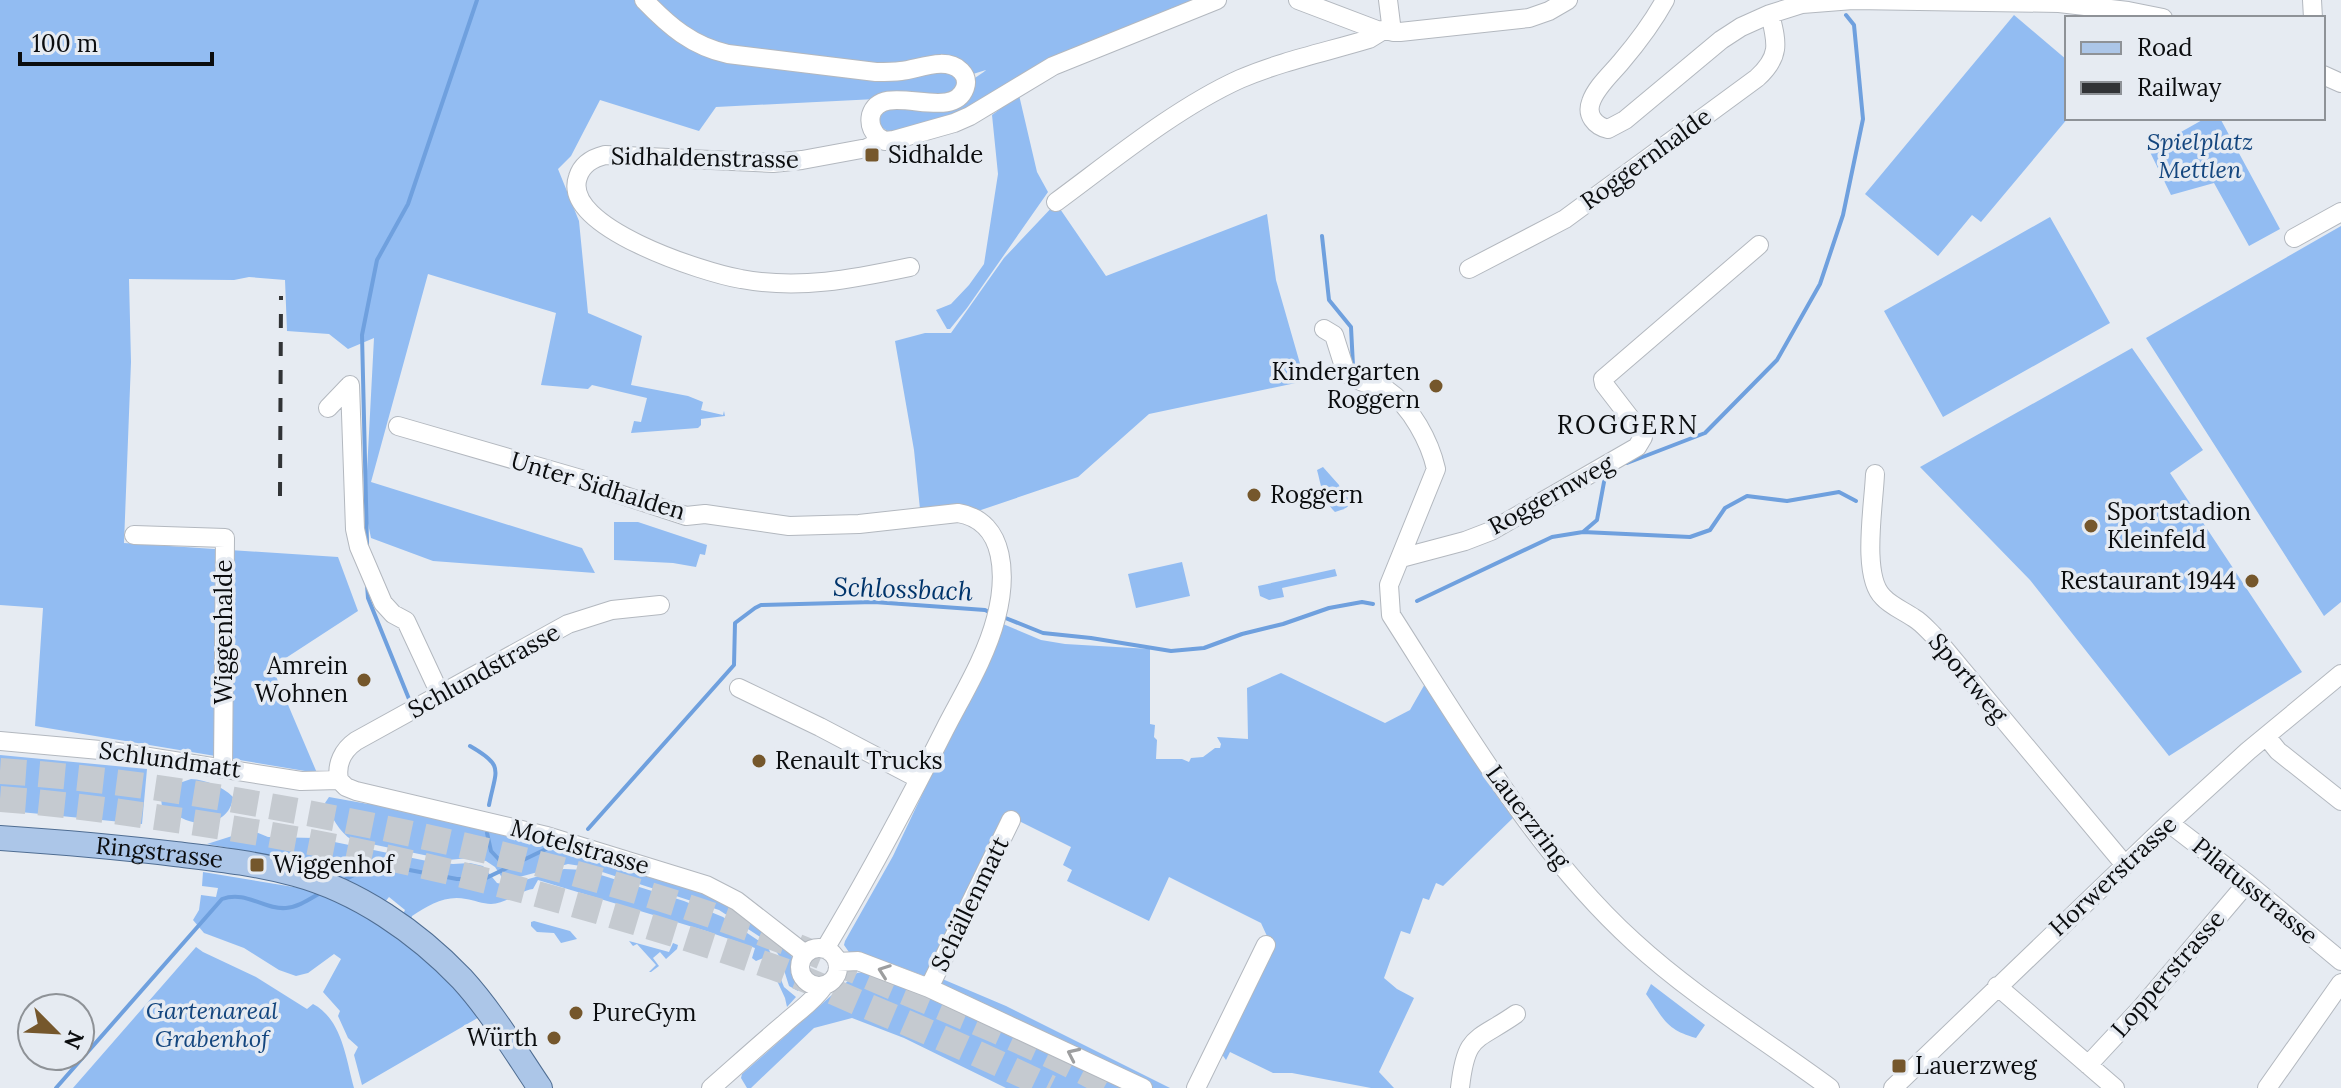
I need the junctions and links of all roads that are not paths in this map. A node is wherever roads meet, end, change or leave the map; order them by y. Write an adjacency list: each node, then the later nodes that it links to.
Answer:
1 (644, 0): 10 (street)
2 (1217, 0): 10 (street)
3 (1298, 0): 9 (street)
4 (1388, 0): 9 (street)
5 (1568, 0): 9 (street)
6 (1665, 0): 7 (street)
7 (1770, 14): 8 (street); 16 (street, Roggernhalde)
8 (2153, 16)
9 (1387, 32): 11 (street)
10 (878, 137): 15 (street, Sidhaldenstrasse)
11 (1056, 202)
12 (2341, 212): 13 (street)
13 (2294, 238)
14 (1759, 245): 22 (street, Roggernweg)
15 (910, 267)
16 (1469, 269)
17 (1324, 329): 22 (street)
18 (328, 408): 26 (street)
19 (398, 426): 30 (street, Unter Sidhalden)
20 (1875, 474): 36 (street, Sportweg)
21 (134, 535): 29 (street, Wiggenhalde)
22 (1401, 558): 55 (street, Lauerzring)
23 (660, 605): 26 (street, Schlundstrasse)
24 (2341, 674): 27 (street, Horwerstrasse)
25 (739, 688): 30 (street)
26 (440, 694): 31 (street, Schlundstrasse)
27 (2266, 736): 32 (street); 34 (street, Horwerstrasse)
28 (0, 741): 29 (street, Schlundmatt)
29 (223, 768): 31 (street, Schlundmatt)
30 (919, 779): 40 (street, Unter Sidhalden)
31 (339, 780): 39 (street, Motelstrasse)
32 (2341, 801)
33 (1011, 820): 45 (street, Schällenmatt)
34 (2169, 823): 36 (street, Horwerstrasse); 37 (street, Pilatusstrasse)
35 (0, 838): 49 (main road, Ringstrasse)
36 (2125, 865): 44 (street, Horwerstrasse)
37 (2247, 883): 41 (street, Pilatusstrasse); 47 (street, Lopperstrasse)
38 (1266, 945): 53 (street)
39 (805, 954): 40 (street); 43 (street)
40 (831, 956): 43 (street); 45 (street, one-way to 40)
41 (2341, 961)
42 (2341, 983): 58 (street)
43 (815, 984): 48 (street)
44 (1997, 986): 47 (street); 56 (street, Horwerstrasse)
45 (929, 988): 52 (street, one-way to 45)
46 (1516, 1014): 54 (street)
47 (2088, 1065): 57 (street)
48 (729, 1072): 50 (street); 51 (street)
49 (540, 1088)
50 (711, 1088)
51 (741, 1088)
52 (1143, 1088)
53 (1196, 1088)
54 (1460, 1088)
55 (1830, 1088)
56 (1893, 1088)
57 (2115, 1088)
58 (2267, 1088)

